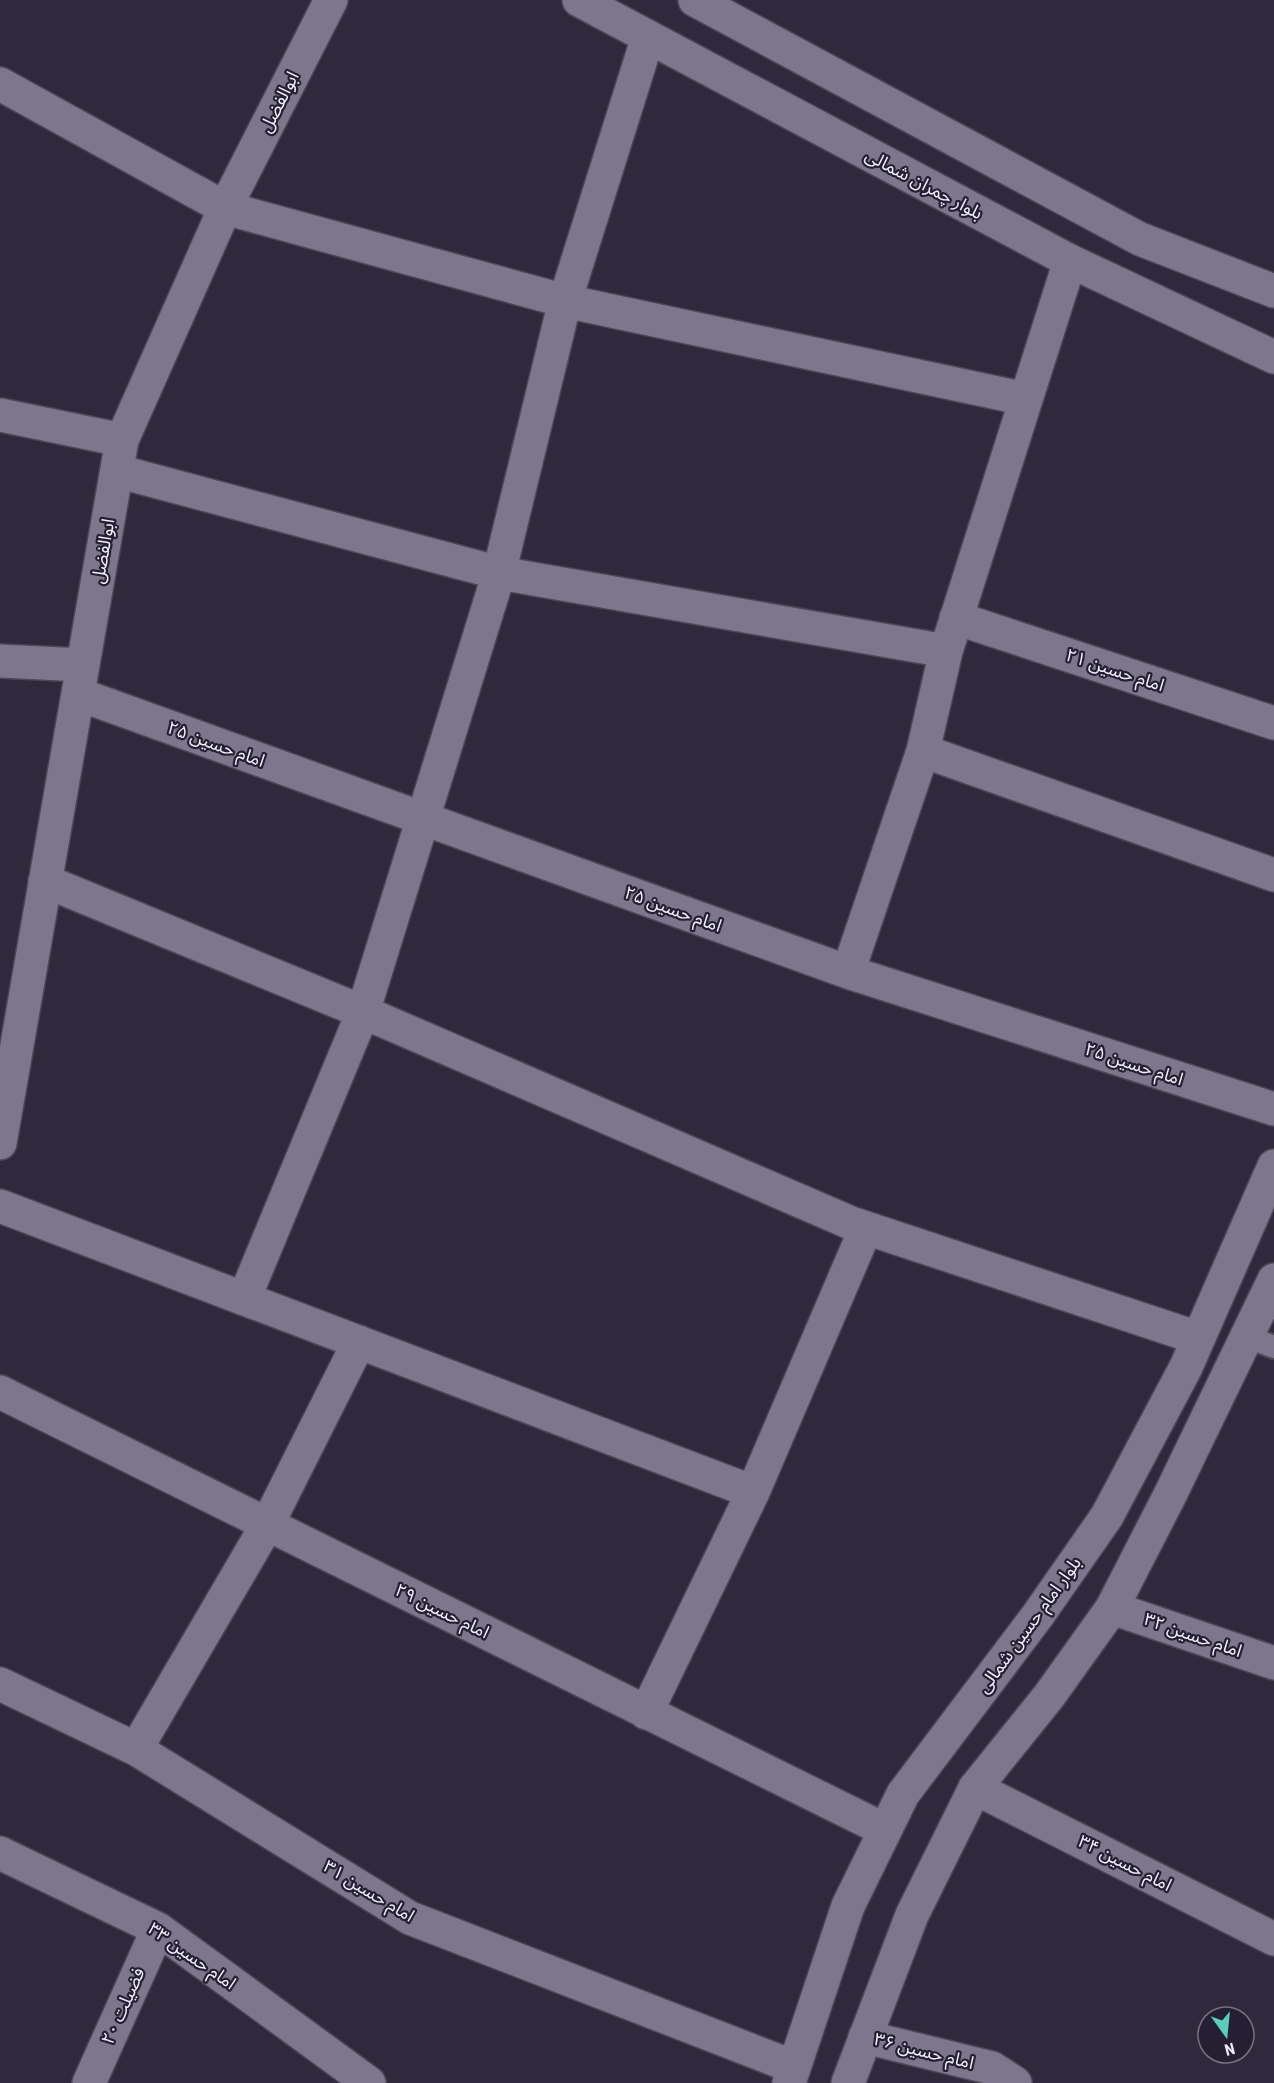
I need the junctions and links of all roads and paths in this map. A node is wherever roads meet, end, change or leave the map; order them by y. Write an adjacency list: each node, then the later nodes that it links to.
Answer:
1 (331, 0): 6 (street, ابوالفضل)
2 (579, 0): 4 (street, بلوار چمران شمالی)
3 (695, 0): 8 (street)
4 (648, 37): 7 (street, بلوار چمران شمالی); 9 (street)
5 (0, 84): 6 (street)
6 (225, 208): 9 (street); 13 (street, ابوالفضل)
7 (1070, 261): 10 (street, بلوار چمران شمالی); 11 (street)
8 (1274, 291)
9 (566, 301): 11 (street); 14 (street)
10 (1274, 357)
11 (1026, 399): 15 (street)
12 (0, 415): 13 (street)
13 (119, 455): 14 (street); 18 (street, ابوالفضل)
14 (498, 573): 16 (street); 21 (street)
15 (956, 618): 16 (street); 19 (street, امام حسین ۲۱)
16 (946, 651): 20 (street)
17 (0, 661): 18 (street, امام حسین ۲۵)
18 (81, 679): 21 (street, امام حسین ۲۵); 23 (street, ابوالفضل)
19 (1274, 723)
20 (923, 751): 22 (street); 24 (street)
21 (422, 819): 24 (street, امام حسین ۲۵); 25 (street)
22 (1274, 875)
23 (45, 881): 25 (street); 27 (street, ابوالفضل)
24 (848, 972): 26 (street, امام حسین ۲۵)
25 (363, 1012): 30 (street); 32 (street)
26 (1274, 1109)
27 (0, 1143)
28 (1274, 1166): 33 (street, بلوار امام حسین شمالی)
29 (0, 1206): 32 (street)
30 (866, 1228): 33 (street); 37 (street)
31 (1274, 1280): 35 (street)
32 (244, 1299): 34 (street)
33 (1198, 1338): 45 (street, بلوار امام حسین شمالی)
34 (359, 1342): 37 (street); 38 (street)
35 (1261, 1342): 39 (street)
36 (0, 1392): 38 (street, امام حسین ۲۹)
37 (753, 1492): 42 (street)
38 (267, 1525): 42 (street, امام حسین ۲۹); 43 (street)
39 (1112, 1608): 40 (street, امام حسین ۳۲); 44 (street)
40 (1274, 1663)
41 (0, 1684): 43 (street, امام حسین ۳۱)
42 (646, 1713): 45 (street, امام حسین ۲۹)
43 (136, 1749): 50 (street, امام حسین ۳۱)
44 (975, 1788): 48 (street, امام حسین ۳۴); 49 (street)
45 (885, 1830): 50 (street, بلوار امام حسین شمالی)
46 (0, 1853): 47 (street, امام حسین ۳۳)
47 (158, 1929): 51 (street, فضیلت ۲۰); 52 (street, امام حسین ۳۳)
48 (1274, 1939)
49 (865, 2037): 53 (street); 54 (street, امام حسین ۳۶)
50 (792, 2075)
51 (89, 2083)
52 (369, 2083)
53 (848, 2083)
54 (1015, 2083)

